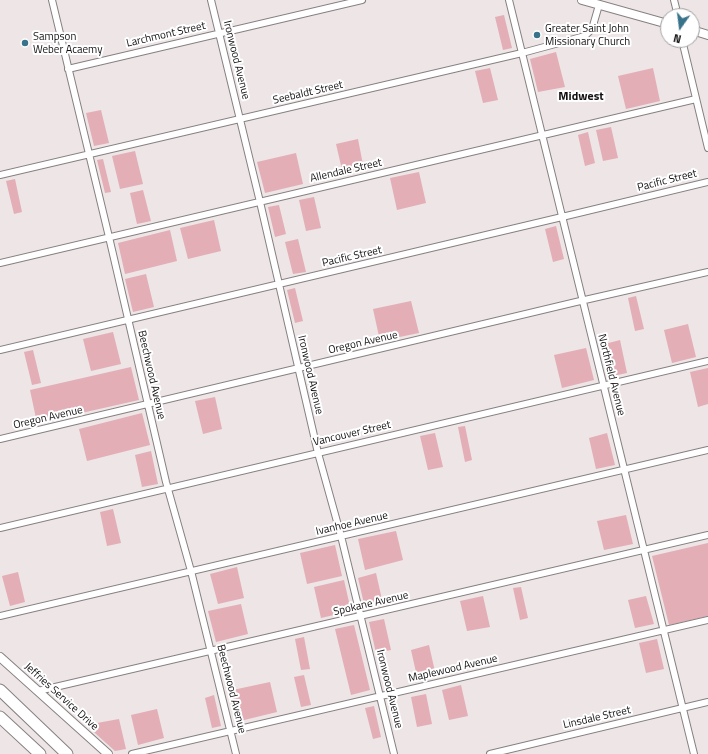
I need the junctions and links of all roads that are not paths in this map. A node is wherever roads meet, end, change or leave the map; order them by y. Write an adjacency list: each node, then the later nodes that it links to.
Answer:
1 (52, 0): 11 (street, Beechwood Avenue)
2 (211, 0): 8 (street, Ironwood Avenue)
3 (362, 0): 8 (street, Larchmont Street)
4 (509, 0): 10 (street, Northfield Avenue)
5 (582, 0): 6 (street)
6 (594, 3): 7 (street); 10 (street, Seebaldt Street)
7 (660, 22)
8 (219, 33): 11 (street, Larchmont Street); 13 (street, Ironwood Avenue)
9 (684, 48): 12 (street)
10 (522, 53): 13 (street, Seebaldt Street); 14 (street, Northfield Avenue)
11 (68, 69): 16 (street, Beechwood Avenue)
12 (696, 99): 14 (street, Allendale Street); 15 (street)
13 (240, 119): 16 (street, Seebaldt Street); 19 (street, Ironwood Avenue)
14 (542, 135): 19 (street, Allendale Street); 20 (street, Northfield Avenue)
15 (708, 148)
16 (89, 154): 17 (street, Seebaldt Street); 21 (street, Beechwood Avenue)
17 (0, 175)
18 (708, 182): 20 (street, Pacific Street)
19 (260, 202): 21 (street, Allendale Street); 24 (street, Ironwood Avenue)
20 (562, 218): 24 (street, Pacific Street); 25 (street, Northfield Avenue)
21 (109, 237): 22 (street, Allendale Street); 26 (street, Beechwood Avenue)
22 (0, 263)
23 (708, 272): 25 (street, Oregon Avenue)
24 (279, 284): 26 (street, Pacific Street); 29 (street, Ironwood Avenue)
25 (583, 301): 29 (street, Oregon Avenue); 30 (street, Northfield Avenue)
26 (128, 320): 27 (street, Pacific Street); 31 (street, Beechwood Avenue)
27 (0, 350)
28 (708, 361): 30 (street, Vancouver Street)
29 (298, 369): 31 (street, Oregon Avenue); 34 (street, Ironwood Avenue)
30 (604, 385): 34 (street, Vancouver Street); 35 (street, Northfield Avenue)
31 (148, 404): 32 (street, Oregon Avenue); 36 (street, Beechwood Avenue)
32 (0, 439)
33 (708, 450): 35 (street, Ivanhoe Avenue)
34 (318, 453): 36 (street, Vancouver Street); 39 (street, Ironwood Avenue)
35 (624, 470): 39 (street, Ivanhoe Avenue); 40 (street, Northfield Avenue)
36 (168, 489): 37 (street, Vancouver Street); 41 (street, Beechwood Avenue)
37 (0, 528)
38 (708, 535): 40 (street, Spokane Avenue)
39 (340, 536): 41 (street, Ivanhoe Avenue); 43 (street, Ironwood Avenue)
40 (644, 550): 43 (street, Spokane Avenue); 45 (street, Northfield Avenue)
41 (191, 571): 42 (street, Ivanhoe Avenue); 46 (street, Beechwood Avenue)
42 (0, 616)
43 (360, 616): 46 (street, Spokane Avenue); 50 (street, Ironwood Avenue)
44 (708, 620): 45 (street, Maplewood Avenue)
45 (664, 630): 50 (street, Maplewood Avenue); 52 (street, Northfield Avenue)
46 (211, 651): 49 (street, Spokane Avenue); 54 (street, Beechwood Avenue)
47 (0, 658): 49 (street, Jeffries Service Drive)
48 (0, 690): 56 (highway)
49 (38, 691): 57 (street, Jeffries Service Drive)
50 (380, 696): 54 (street, Maplewood Avenue); 60 (street, Ironwood Avenue)
51 (708, 702): 52 (street, Linsdale Street)
52 (683, 708): 61 (street, Linsdale Street); 62 (street, Northfield Avenue)
53 (0, 717): 55 (highway)
54 (231, 731): 58 (street, Maplewood Avenue); 59 (street, Beechwood Avenue)
55 (40, 754)
56 (67, 754)
57 (108, 754)
58 (132, 754)
59 (236, 754)
60 (394, 754)
61 (490, 754)
62 (694, 754)

